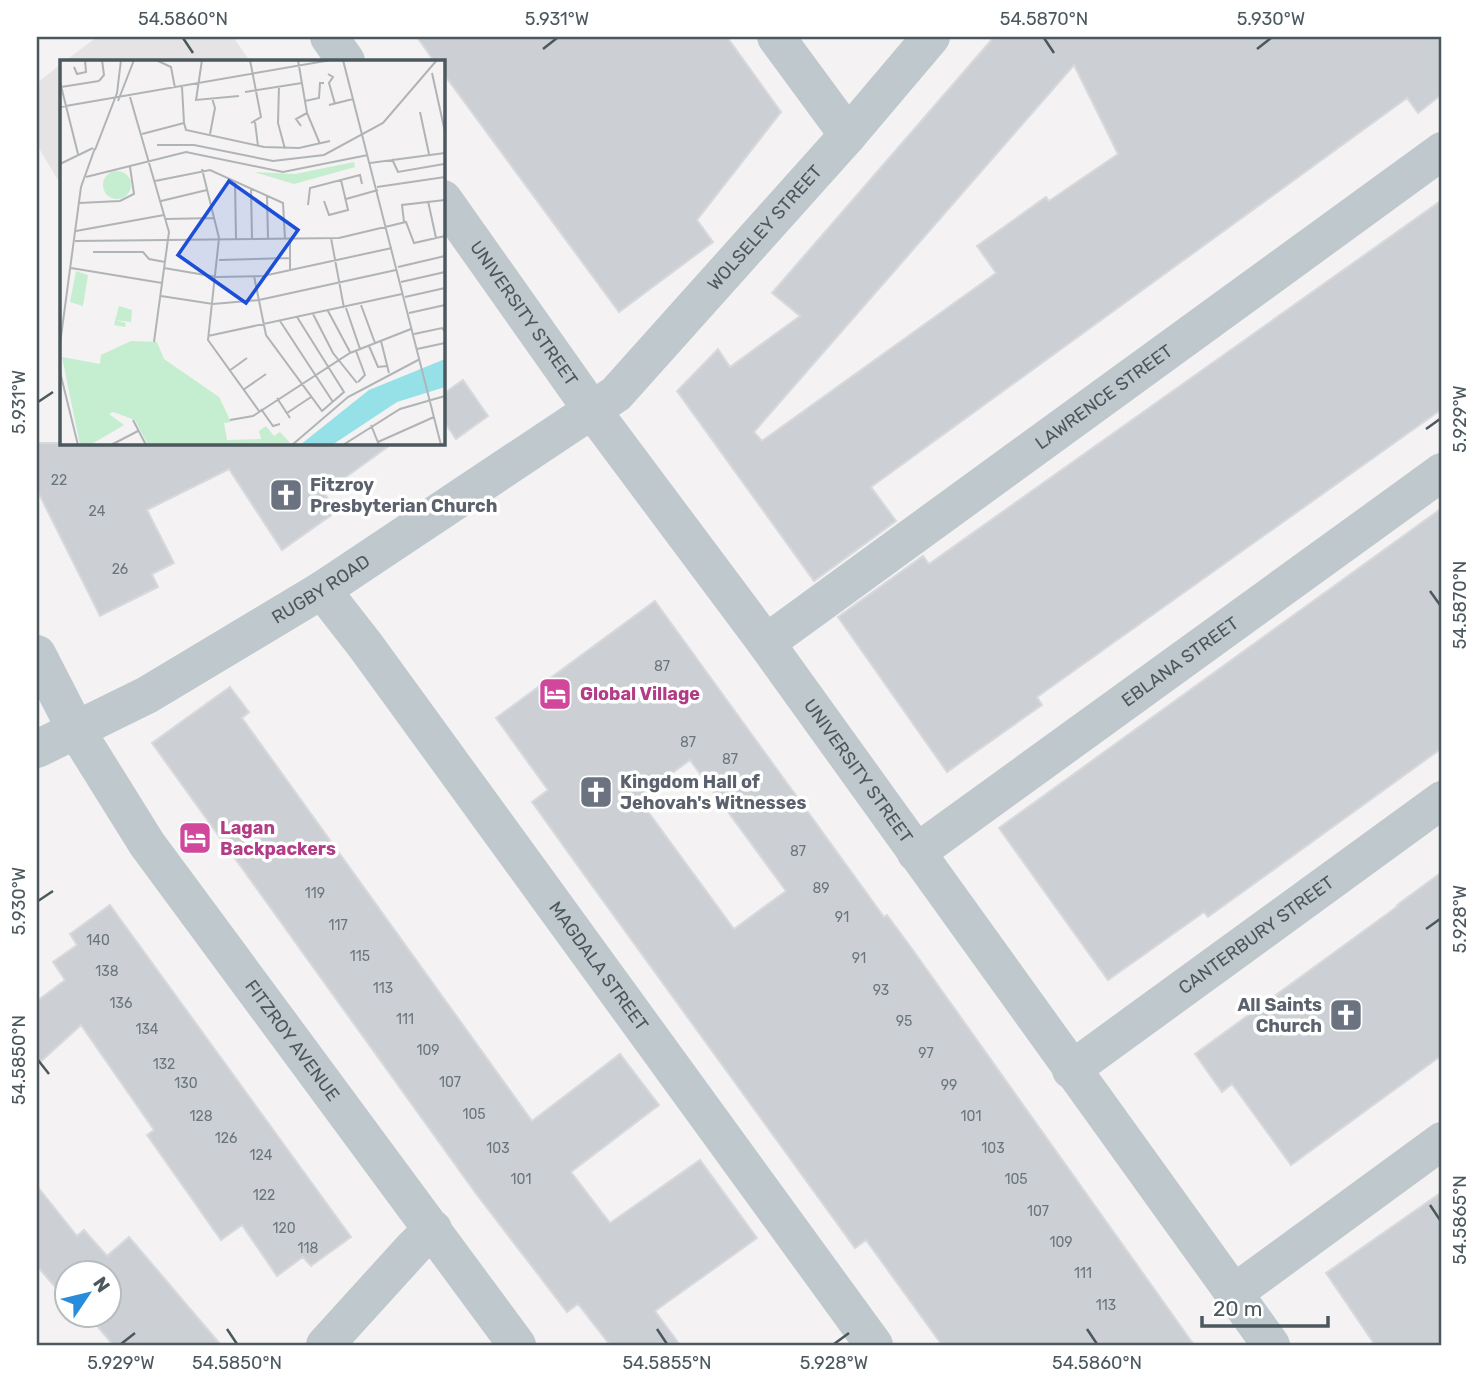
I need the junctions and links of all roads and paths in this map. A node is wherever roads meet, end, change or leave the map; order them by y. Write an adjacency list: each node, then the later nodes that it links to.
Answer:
1 (329, 37): 4 (street)
2 (776, 37): 5 (street)
3 (931, 37): 5 (street, WOLSELEY STREET)
4 (345, 60)
5 (848, 135): 8 (street, WOLSELEY STREET)
6 (1442, 151): 11 (street, LAWRENCE STREET)
7 (444, 200): 8 (street, UNIVERSITY STREET)
8 (592, 410): 10 (street, RUGBY ROAD); 11 (street, UNIVERSITY STREET)
9 (1442, 472): 16 (street, EBLANA STREET)
10 (322, 590): 13 (street, RUGBY ROAD); 23 (street, MAGDALA STREET)
11 (766, 643): 16 (street, UNIVERSITY STREET)
12 (37, 654): 13 (street, FITZROY AVENUE)
13 (76, 730): 14 (street, RUGBY ROAD); 19 (street, FITZROY AVENUE)
14 (37, 749)
15 (1442, 800): 17 (street, CANTERBURY STREET)
16 (916, 853): 17 (street, UNIVERSITY STREET)
17 (1071, 1070): 20 (street, UNIVERSITY STREET)
18 (1442, 1141): 20 (street)
19 (433, 1229): 21 (street); 22 (street, FITZROY AVENUE)
20 (1234, 1293): 24 (street, UNIVERSITY STREET)
21 (325, 1345)
22 (517, 1345)
23 (874, 1345)
24 (1271, 1345)

